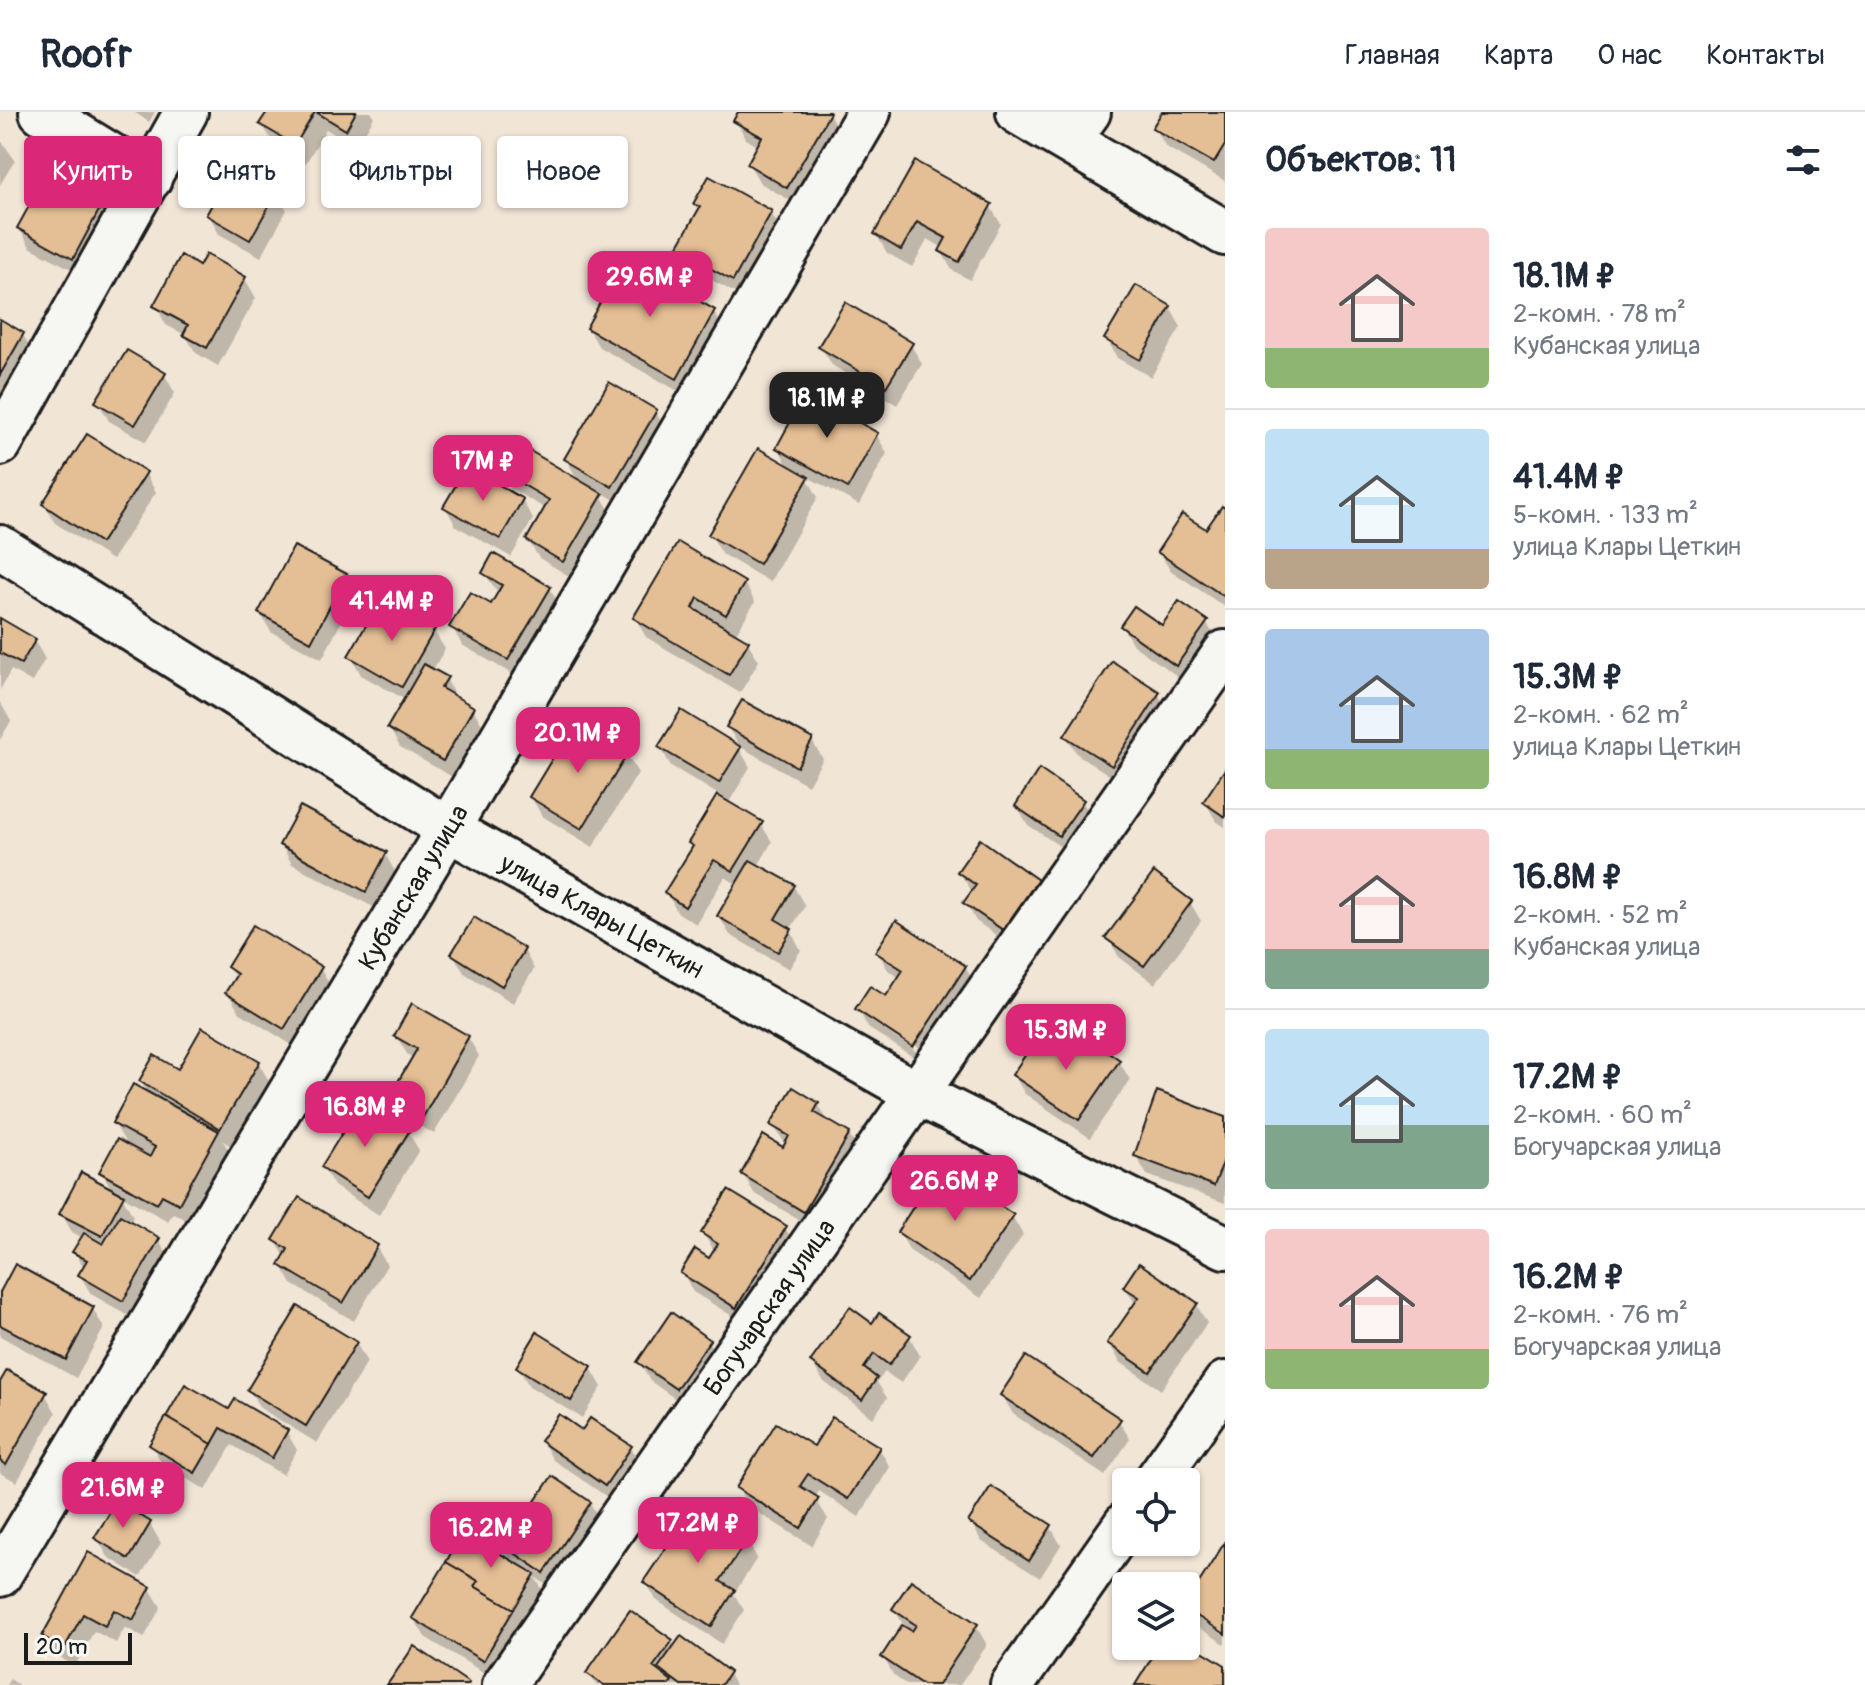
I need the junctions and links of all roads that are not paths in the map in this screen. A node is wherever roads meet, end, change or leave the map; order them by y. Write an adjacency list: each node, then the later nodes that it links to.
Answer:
1 (41, 112): 6 (street)
2 (186, 112): 7 (street)
3 (869, 112): 13 (street, Кубанская улица)
4 (1019, 112): 5 (street)
5 (1079, 126): 9 (street)
6 (80, 136)
7 (162, 157)
8 (134, 208): 10 (street)
9 (1225, 233)
10 (0, 444)
11 (0, 547): 13 (street, улица Клары Цеткин)
12 (1225, 652): 14 (street, Богучарская улица)
13 (448, 829): 14 (street, улица Клары Цеткин); 19 (street, Кубанская улица)
14 (918, 1094): 15 (street, улица Клары Цеткин); 20 (street, Богучарская улица)
15 (1225, 1247)
16 (1225, 1383): 17 (street)
17 (1165, 1468)
18 (1112, 1543): 21 (street)
19 (0, 1575)
20 (504, 1685)
21 (1012, 1685)

